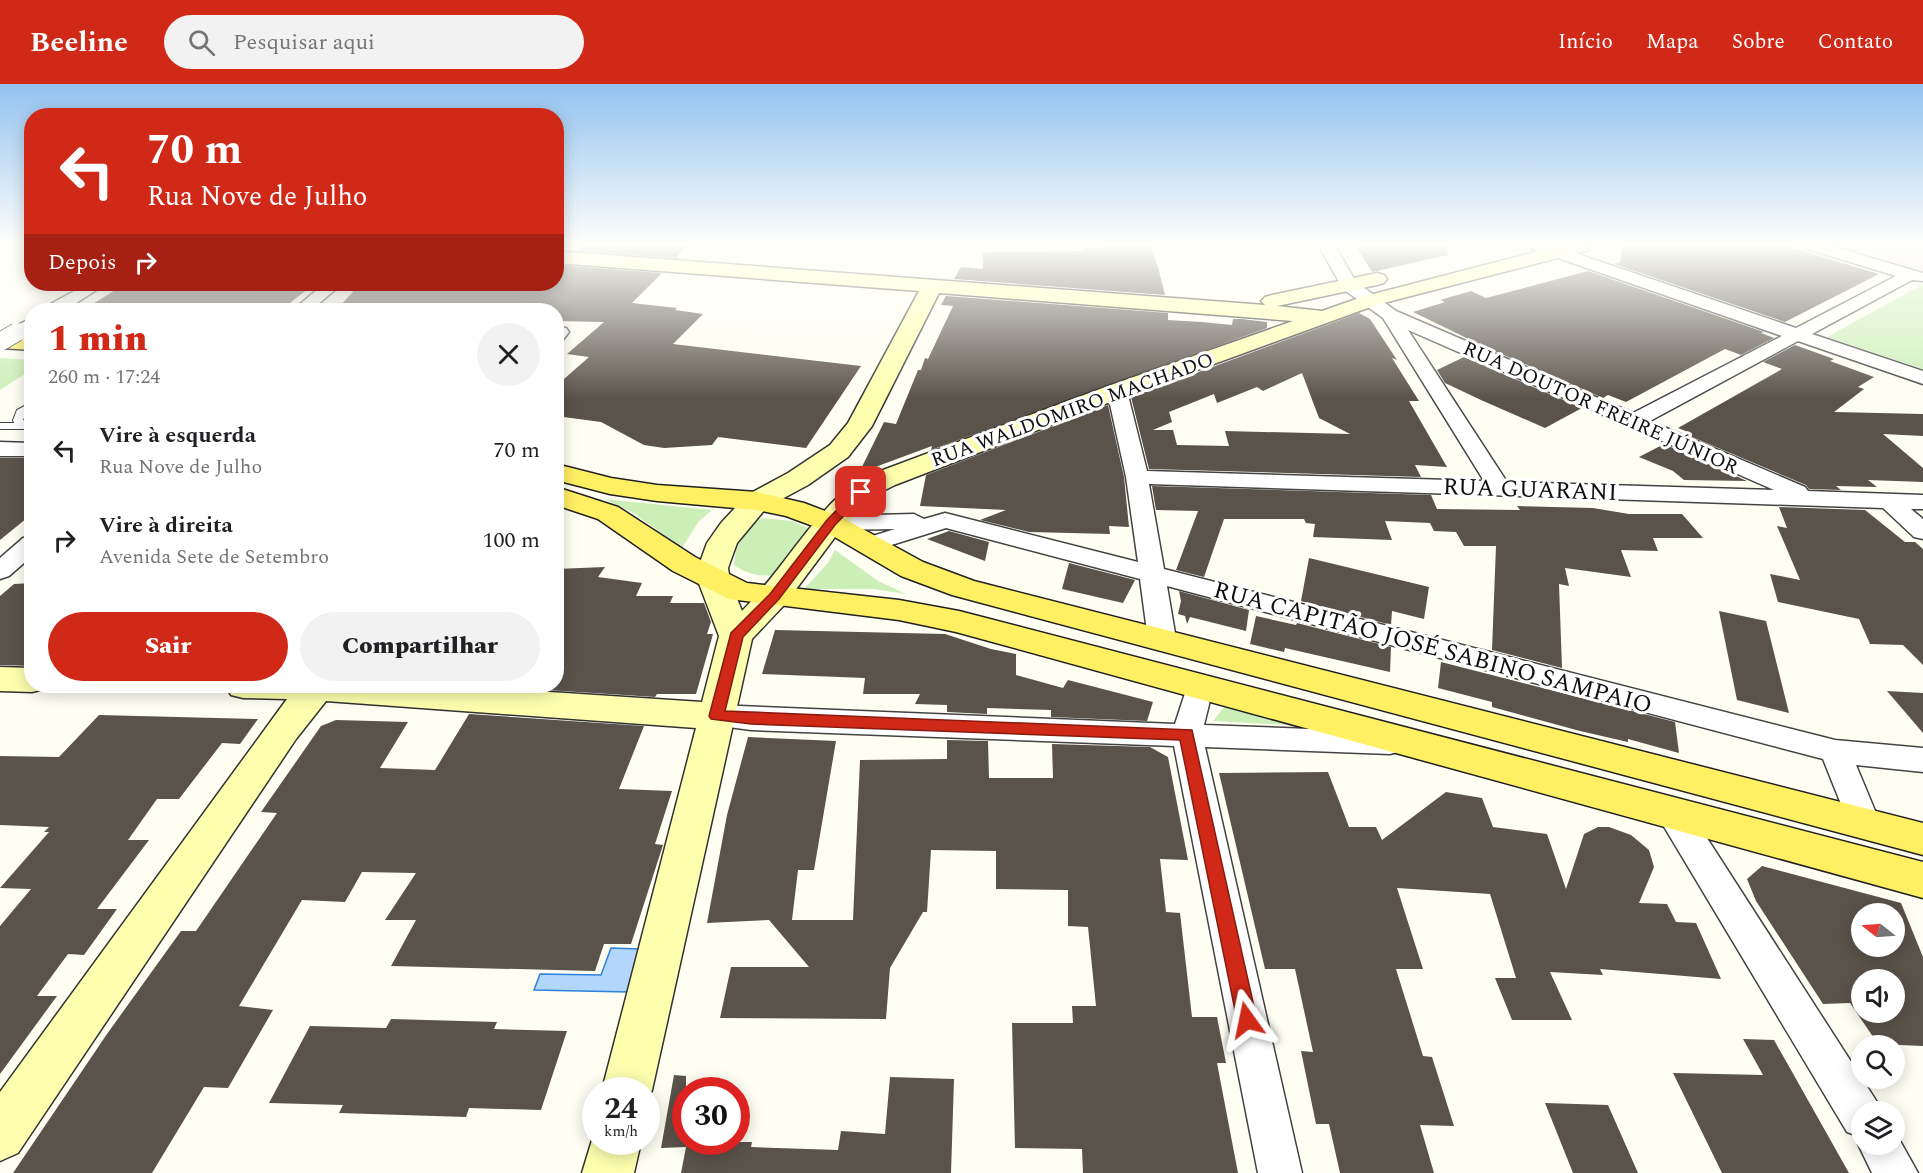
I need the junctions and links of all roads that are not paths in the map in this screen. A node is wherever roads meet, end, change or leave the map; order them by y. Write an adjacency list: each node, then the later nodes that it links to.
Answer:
1 (927, 297): 29 (street)
2 (1070, 297): 9 (street)
3 (1294, 297): 9 (street)
4 (1364, 297): 8 (street)
5 (1383, 297): 8 (street, RUA WALDOMIRO MACHADO)
6 (1685, 297): 12 (street)
7 (1876, 297): 12 (street)
8 (1369, 301): 10 (street); 11 (street, RUA WALDOMIRO MACHADO)
9 (1199, 306): 11 (street)
10 (1390, 315): 18 (street, RUA DOUTOR FREIRE JÚNIOR); 26 (street)
11 (1324, 316): 16 (street, RUA WALDOMIRO MACHADO)
12 (1798, 336): 15 (street); 18 (street)
13 (0, 356): 14 (main road)
14 (24, 358)
15 (1921, 379)
16 (1118, 391): 25 (street); 33 (street, RUA WALDOMIRO MACHADO)
17 (24, 411): 19 (lane)
18 (1634, 422): 28 (street, RUA DOUTOR FREIRE JÚNIOR)
19 (24, 425)
20 (0, 426): 21 (lane)
21 (24, 426)
22 (0, 449): 23 (street)
23 (24, 450)
24 (564, 474): 29 (main road)
25 (1137, 477): 26 (street, RUA GUARANI); 38 (street)
26 (1499, 487): 28 (street, RUA GUARANI)
27 (564, 498): 39 (main road)
28 (1812, 499): 30 (street, RUA GUARANI)
29 (757, 501): 33 (main road); 39 (street)
30 (1889, 501): 31 (street, RUA GUARANI); 34 (street)
31 (1923, 502)
32 (945, 520): 33 (street, RUA CAPITÃO JOSÉ SABINO SAMPAIO); 35 (street); 38 (street, RUA CAPITÃO JOSÉ SABINO SAMPAIO)
33 (831, 523): 35 (main road); 40 (street, RUA WALDOMIRO MACHADO)
34 (1923, 531)
35 (869, 545): 42 (main road)
36 (24, 550): 37 (street)
37 (0, 571)
38 (1154, 575): 42 (street); 52 (street, RUA CAPITÃO JOSÉ SABINO SAMPAIO)
39 (714, 581): 40 (main road); 41 (street)
40 (774, 597): 41 (street, RUA WALDOMIRO MACHADO); 46 (main road)
41 (736, 636): 49 (street)
42 (1162, 639): 43 (main road)
43 (1257, 664): 46 (main road); 55 (main road)
44 (0, 679): 45 (street)
45 (24, 680)
46 (1199, 688): 50 (street); 51 (main road)
47 (312, 693): 60 (street)
48 (411, 693): 49 (street)
49 (717, 716): 50 (street); 58 (street)
50 (1187, 734): 51 (street); 64 (street)
51 (1418, 745): 54 (main road)
52 (1835, 752): 53 (street, RUA CAPITÃO JOSÉ SABINO SAMPAIO); 55 (street)
53 (1923, 760)
54 (1675, 816): 57 (main road); 59 (street)
55 (1866, 825): 56 (main road)
56 (1923, 839)
57 (1923, 880)
58 (630, 1077)
59 (1852, 1101)
60 (0, 1135)
61 (612, 1155): 63 (street)
62 (1885, 1155): 65 (street)
63 (608, 1173)
64 (1280, 1173)
65 (1896, 1173)

